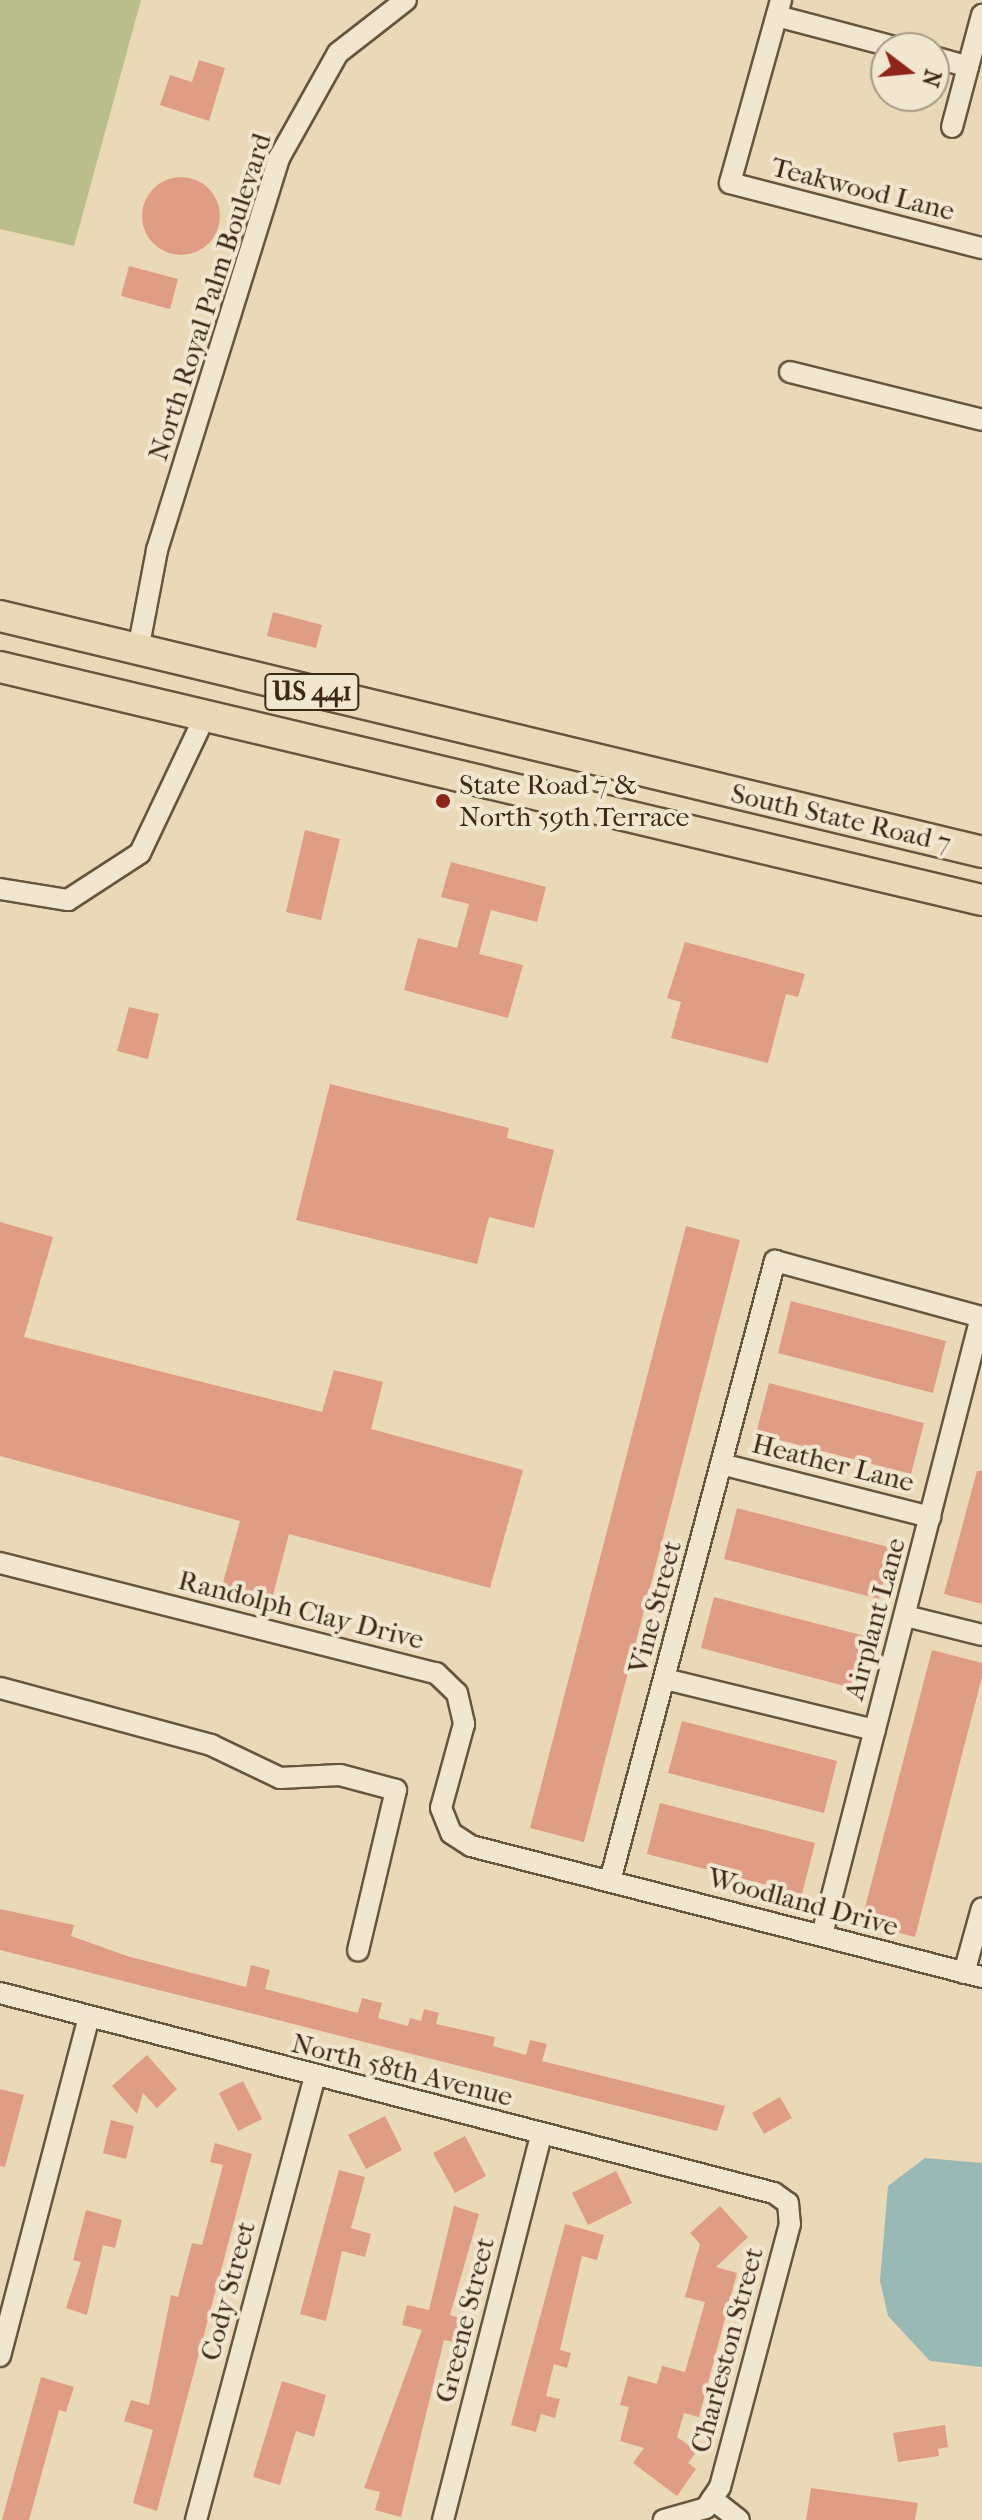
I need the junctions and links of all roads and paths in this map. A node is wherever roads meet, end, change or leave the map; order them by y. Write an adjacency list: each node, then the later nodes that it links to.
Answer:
1 (406, 0): 12 (street, North Royal Palm Boulevard)
2 (779, 8): 4 (street); 8 (street, Teakwood Lane)
3 (982, 15): 6 (street)
4 (870, 39)
5 (950, 62): 6 (street)
6 (968, 67): 7 (street)
7 (952, 127)
8 (982, 248)
9 (790, 372): 10 (street)
10 (982, 420)
11 (0, 616): 12 (main road, South State Road 7 / US 441)
12 (138, 650): 15 (main road, South State Road 7 / US 441)
13 (1, 671): 14 (main road, South State Road 7 / US 441)
14 (205, 716): 16 (street); 17 (main road, South State Road 7 / US 441)
15 (982, 852)
16 (0, 889)
17 (982, 900)
18 (981, 1317): 19 (street, Vine Street); 20 (street, Airplant Lane)
19 (721, 1464): 20 (street, Heather Lane); 24 (street, Vine Street)
20 (930, 1517): 22 (street, Airplant Lane)
21 (0, 1563): 27 (street, Randolph Clay Drive)
22 (906, 1616): 23 (street); 26 (street, Airplant Lane)
23 (982, 1635)
24 (665, 1679): 26 (street); 27 (street, Vine Street)
25 (0, 1688): 30 (street)
26 (875, 1730): 29 (street, Airplant Lane)
27 (610, 1881): 29 (street, Woodland Drive)
28 (982, 1908): 31 (street)
29 (822, 1935): 31 (street, Woodland Drive)
30 (358, 1951)
31 (973, 1975)
32 (0, 1993): 33 (street, North 58th Avenue)
33 (89, 2017): 34 (street, North 58th Avenue); 37 (street)
34 (315, 2077): 35 (street, North 58th Avenue); 39 (street, Cody Street)
35 (541, 2135): 36 (street, North 58th Avenue); 40 (street, Greene Street)
36 (788, 2203): 38 (street, Charleston Street)
37 (0, 2356)
38 (709, 2504): 41 (street); 42 (street)
39 (196, 2520)
40 (443, 2520)
41 (664, 2520)
42 (739, 2520)

